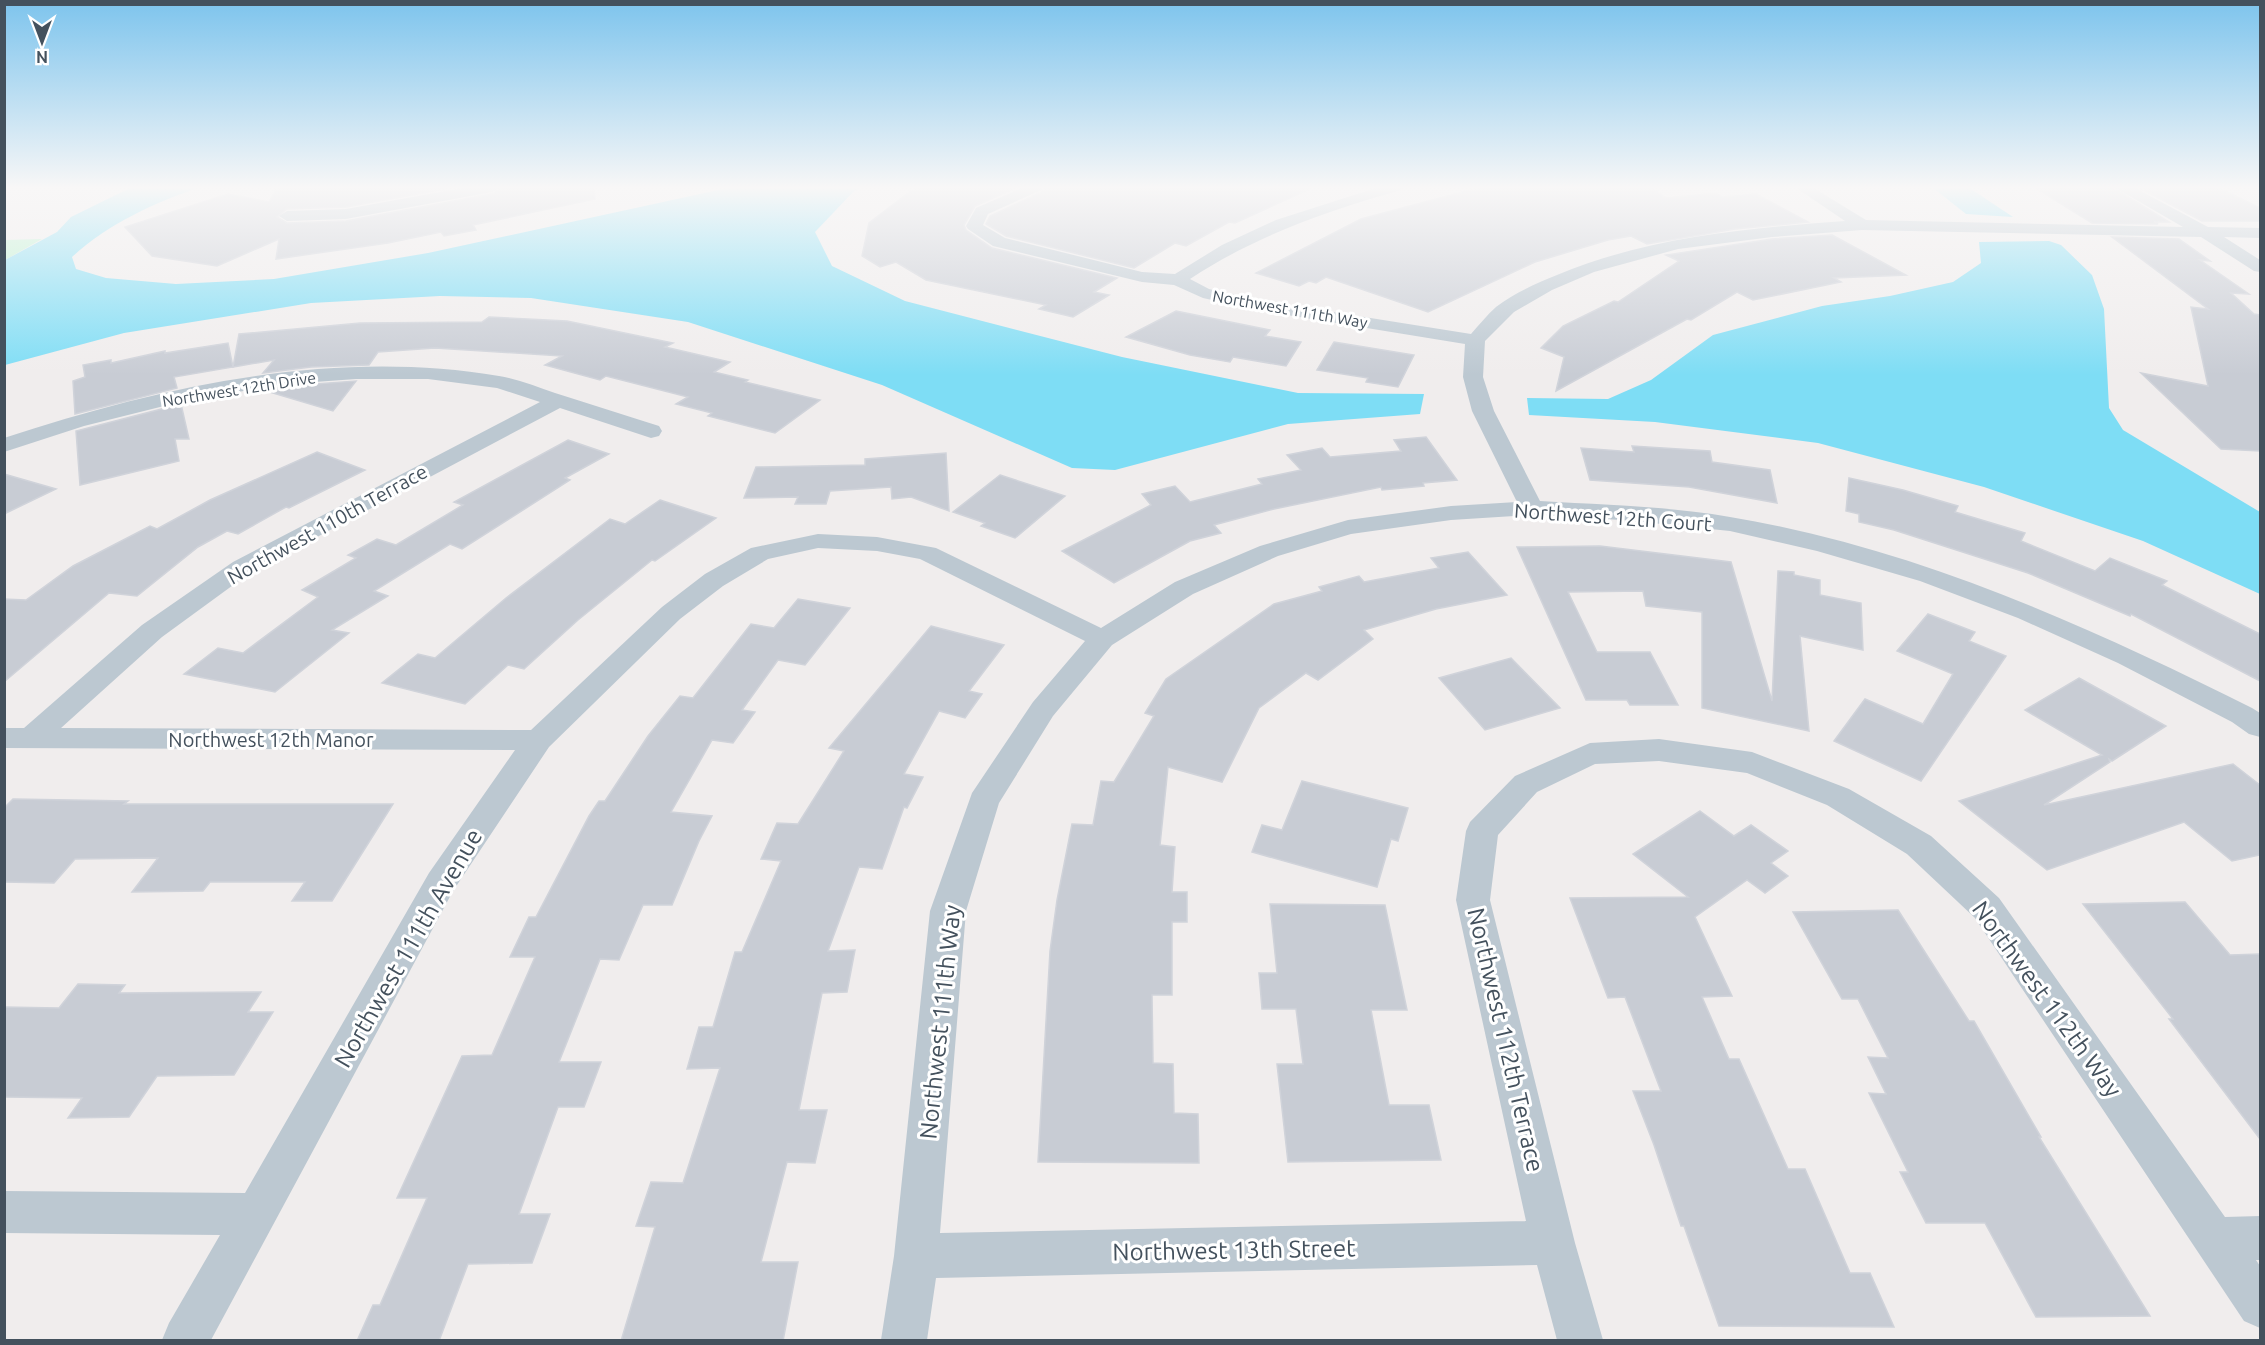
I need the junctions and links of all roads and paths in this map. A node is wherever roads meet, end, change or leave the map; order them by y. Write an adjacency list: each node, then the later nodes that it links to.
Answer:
1 (1031, 250): 6 (street, Northwest 111th Way)
2 (1227, 250): 6 (street)
3 (1659, 250): 7 (street)
4 (2233, 250): 5 (street)
5 (2260, 267)
6 (1178, 280): 7 (street, Northwest 111th Way)
7 (1474, 340): 11 (street)
8 (556, 402): 9 (street, Northwest 12th Drive); 10 (street, Northwest 12th Drive); 14 (street, Northwest 110th Terrace)
9 (651, 431)
10 (4, 445)
11 (1532, 508): 12 (street, Northwest 12th Court); 13 (street, Northwest 12th Court)
12 (1102, 639): 15 (street, Northwest 111th Avenue); 22 (street, Northwest 111th Way)
13 (2260, 727)
14 (18, 738): 15 (street, Northwest 12th Manor)
15 (538, 740): 18 (street, Northwest 111th Avenue)
16 (1659, 750): 20 (street, Northwest 112th Way); 21 (street, Northwest 112th Terrace)
17 (4, 1212): 18 (street)
18 (255, 1215): 24 (street, Northwest 111th Avenue)
19 (2260, 1238): 20 (street)
20 (2215, 1239): 23 (street, Northwest 112th Way)
21 (1553, 1243): 22 (street, Northwest 13th Street); 26 (street, Northwest 112th Terrace)
22 (916, 1256): 25 (street, Northwest 111th Way)
23 (2260, 1305)
24 (186, 1341)
25 (904, 1341)
26 (1580, 1341)

